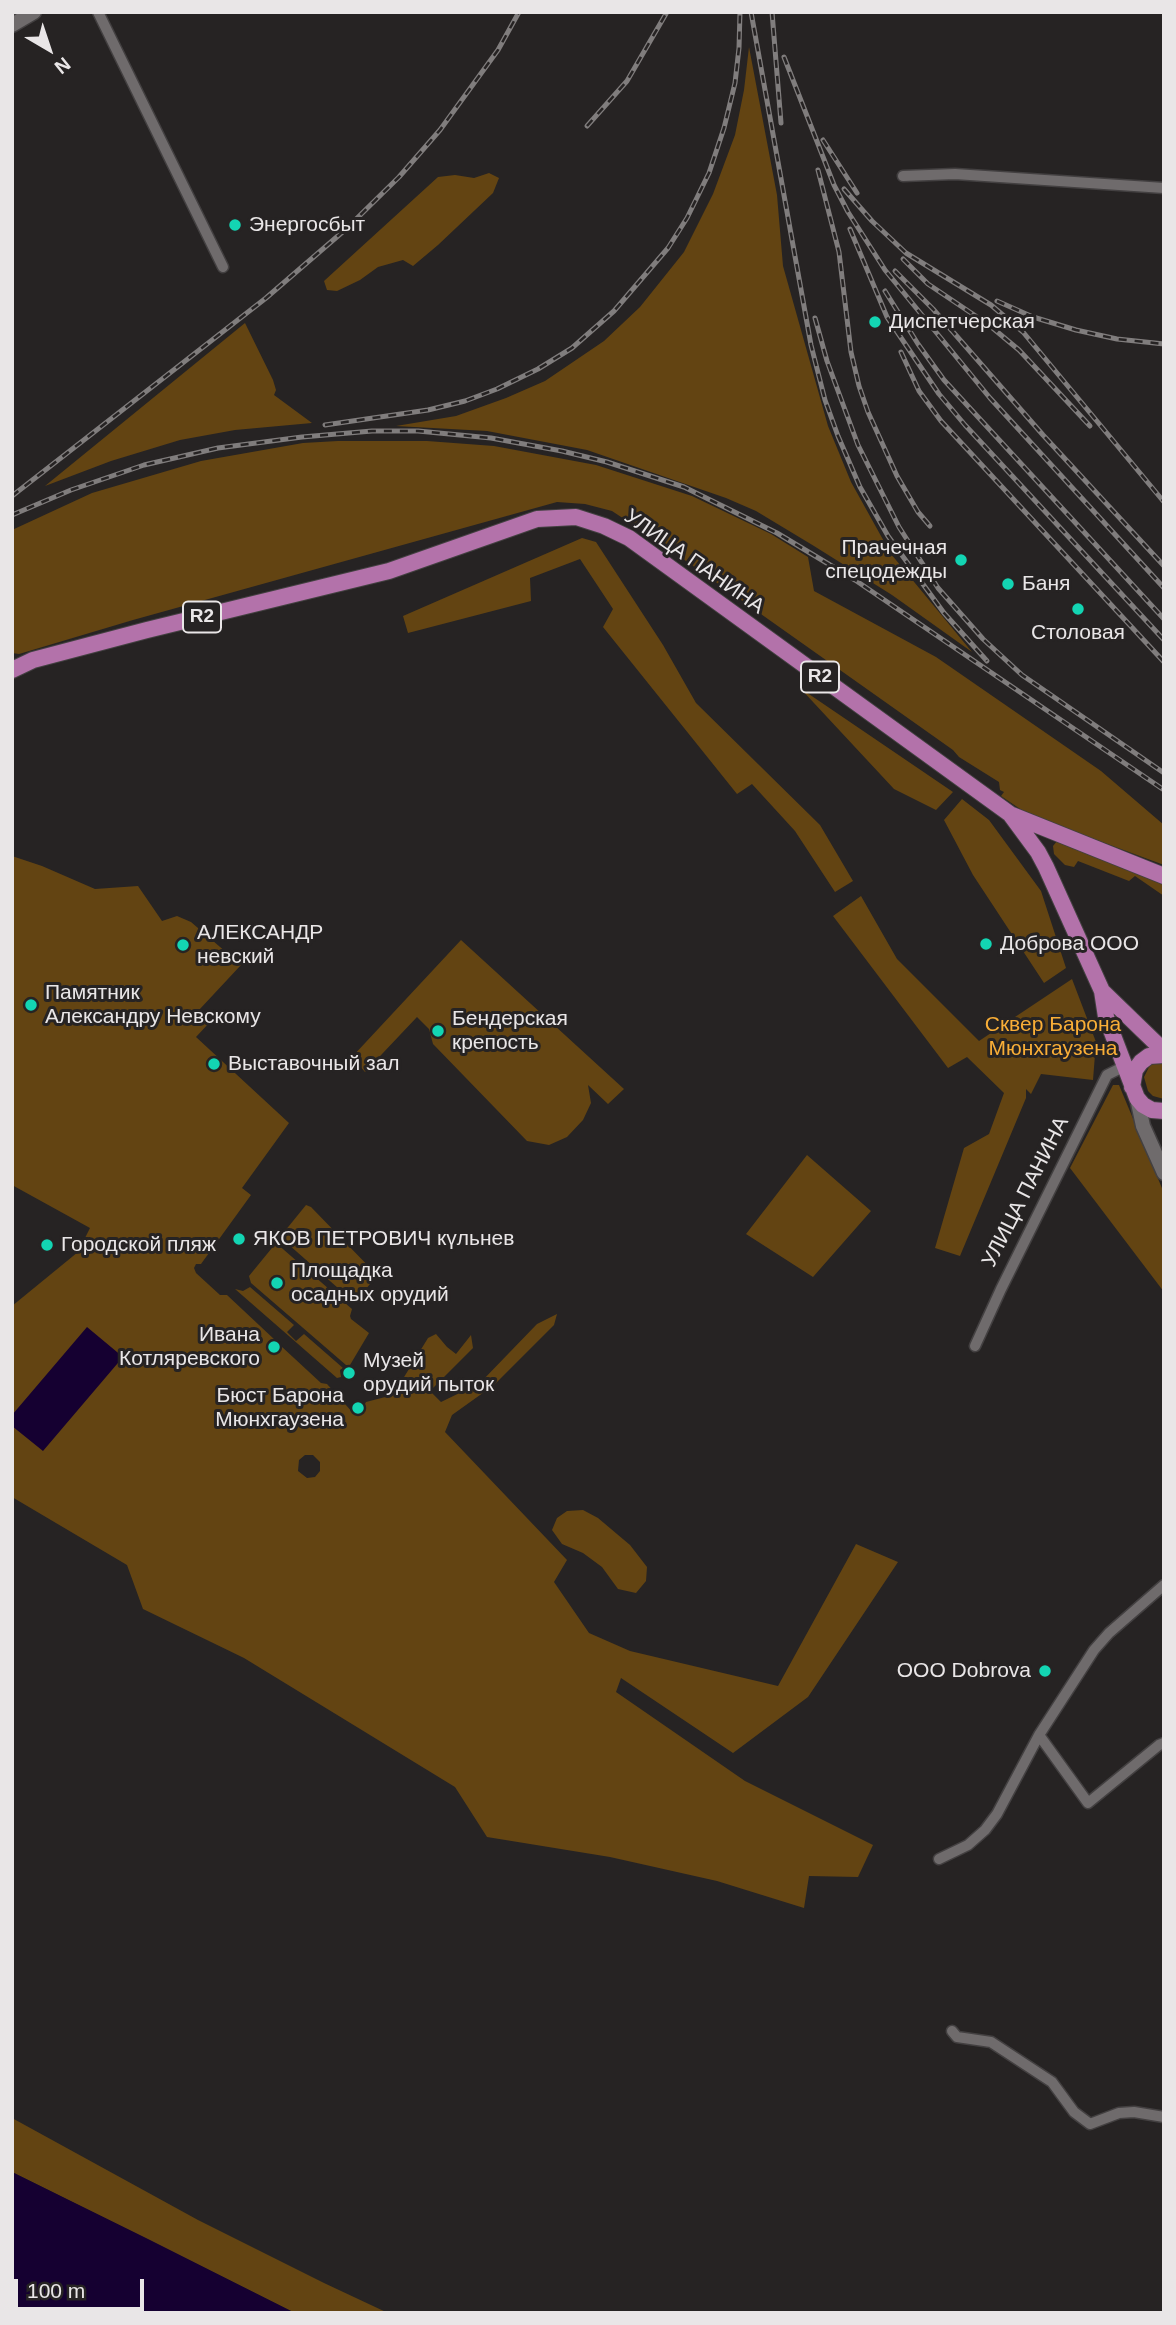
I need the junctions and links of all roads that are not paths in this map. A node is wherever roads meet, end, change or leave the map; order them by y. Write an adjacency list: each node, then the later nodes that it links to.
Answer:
1 (34, 12): 3 (street)
2 (98, 12): 6 (street)
3 (12, 25)
4 (903, 176): 5 (street)
5 (1164, 188)
6 (223, 267)
7 (33, 660): 8 (main road, R2); 9 (main road, R2); 10 (main road, УЛИЦА ПАНИНА / R2)
8 (12, 663)
9 (12, 670)
10 (1010, 814): 11 (main road); 12 (main road, УЛИЦА ПАНИНА / R2)
11 (1164, 876)
12 (1102, 991): 13 (main road, R2); 14 (main road, R2)
13 (1164, 1053): 15 (main road)
14 (1125, 1066): 15 (main road, R2); 18 (street, УЛИЦА ПАНИНА)
15 (1135, 1094): 16 (main road); 17 (street)
16 (1163, 1111)
17 (1164, 1173)
18 (975, 1346)
19 (1164, 1585): 20 (street)
20 (1039, 1735): 21 (street); 22 (street)
21 (1164, 1743)
22 (939, 1859)
23 (952, 2031): 24 (street)
24 (1164, 2117)

